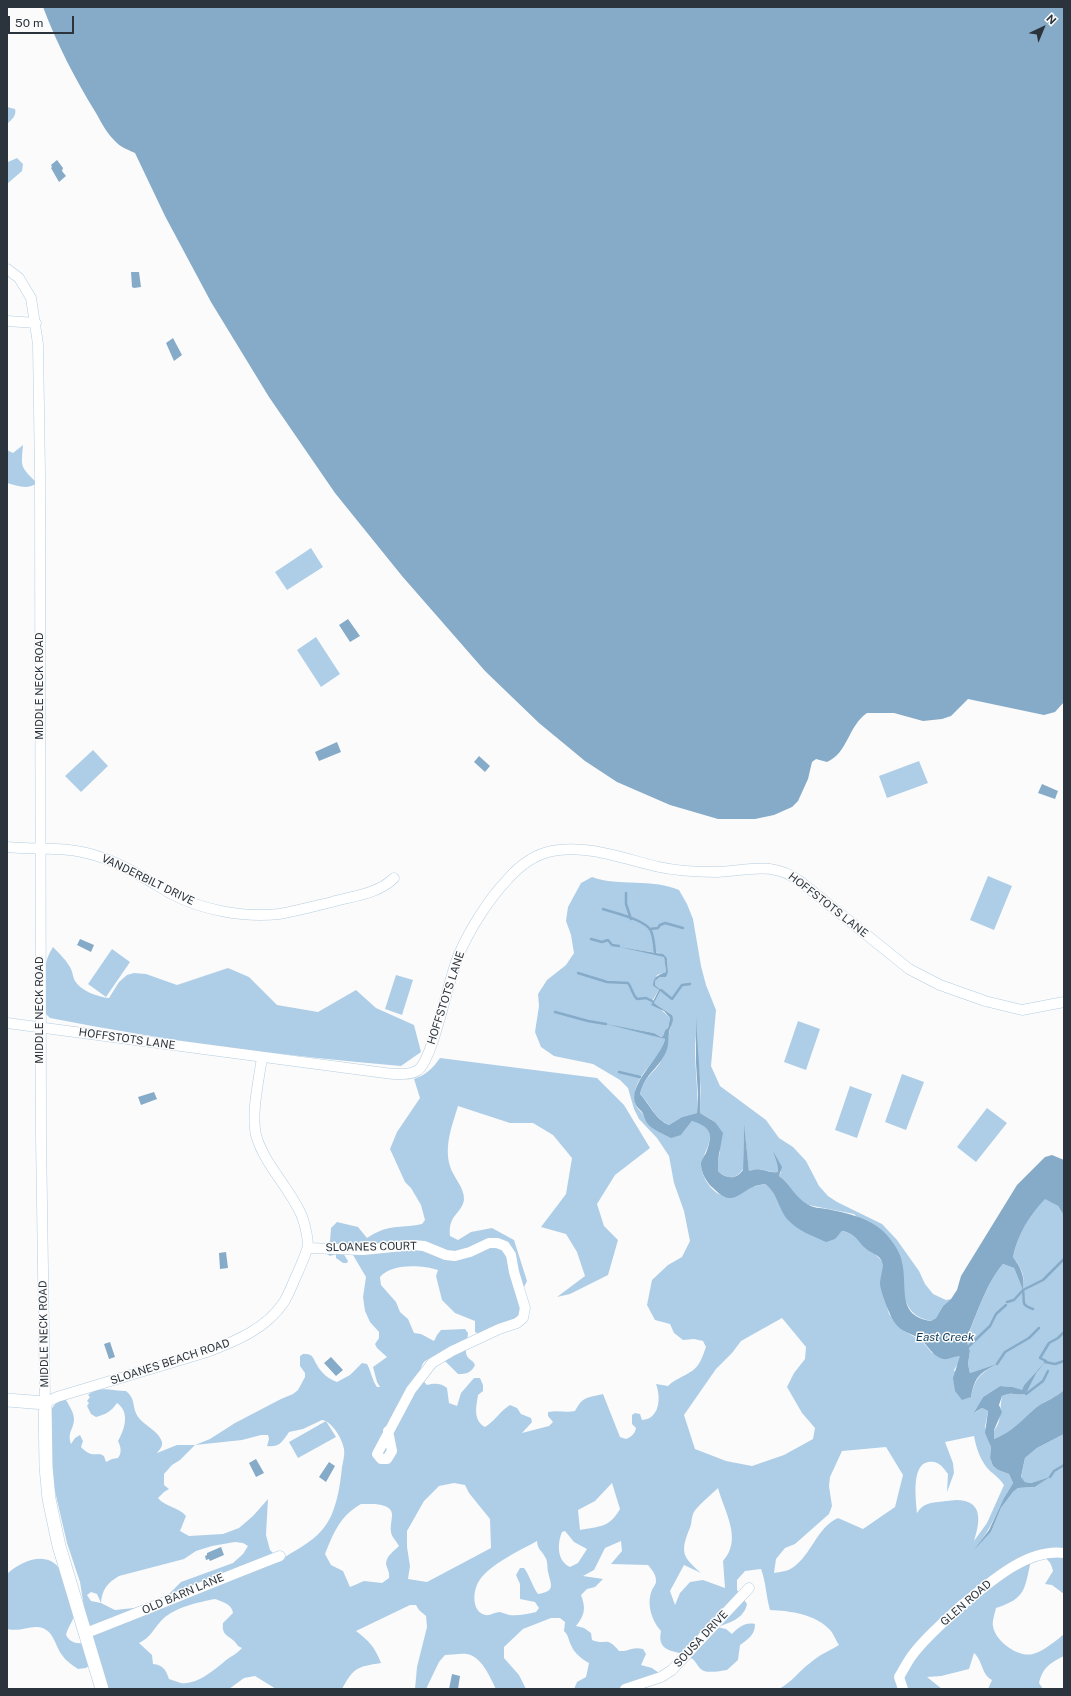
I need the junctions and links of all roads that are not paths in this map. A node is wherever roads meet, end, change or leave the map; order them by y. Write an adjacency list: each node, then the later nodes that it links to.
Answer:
1 (7, 269): 3 (street, MIDDLE NECK ROAD)
2 (7, 321): 3 (street)
3 (36, 324): 5 (street, MIDDLE NECK ROAD)
4 (7, 847): 5 (street, VANDERBILT DRIVE)
5 (40, 849): 6 (street, VANDERBILT DRIVE); 9 (street, MIDDLE NECK ROAD)
6 (394, 878)
7 (1064, 1001): 10 (street, HOFFSTOTS LANE)
8 (7, 1023): 9 (street, HOFFSTOTS LANE)
9 (40, 1027): 10 (street, HOFFSTOTS LANE); 13 (street, MIDDLE NECK ROAD)
10 (262, 1057): 11 (street)
11 (308, 1248): 13 (street, SLOANES BEACH ROAD); 14 (street, SLOANES COURT)
12 (7, 1400): 13 (main road)
13 (45, 1403): 18 (main road, MIDDLE NECK ROAD)
14 (388, 1431)
15 (1064, 1553): 21 (street, GLEN ROAD)
16 (280, 1556): 18 (street, OLD BARN LANE)
17 (749, 1588): 20 (street, SOUSA DRIVE)
18 (86, 1633): 19 (main road, MIDDLE NECK ROAD)
19 (99, 1688)
20 (625, 1689)
21 (903, 1689)

